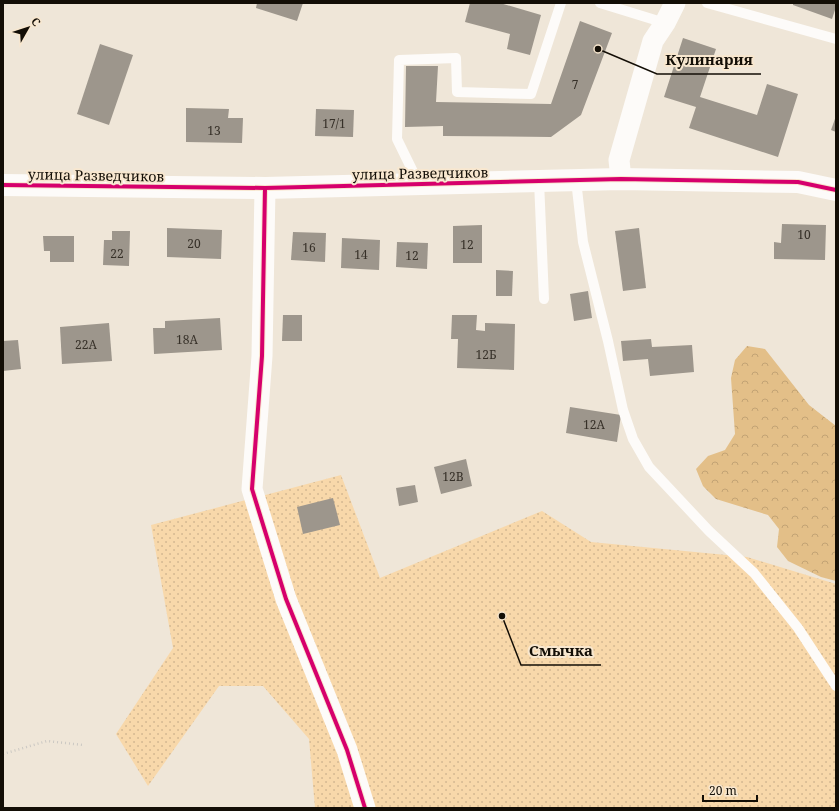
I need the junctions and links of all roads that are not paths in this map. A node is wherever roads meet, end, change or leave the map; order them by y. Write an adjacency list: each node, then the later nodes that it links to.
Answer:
1 (561, 3): 10 (lane)
2 (600, 3): 5 (lane)
3 (675, 3): 5 (street)
4 (708, 3): 6 (lane)
5 (665, 23): 7 (street)
6 (836, 39)
7 (621, 179): 8 (street, улица Разведчиков); 13 (street, улица Разведчиков)
8 (576, 180): 9 (street, улица Разведчиков); 15 (lane)
9 (539, 181): 10 (street, улица Разведчиков); 14 (lane)
10 (419, 184): 12 (street, улица Разведчиков)
11 (3, 185): 12 (street, улица Разведчиков)
12 (265, 188): 16 (street)
13 (836, 190)
14 (544, 299)
15 (836, 686)
16 (365, 808)

